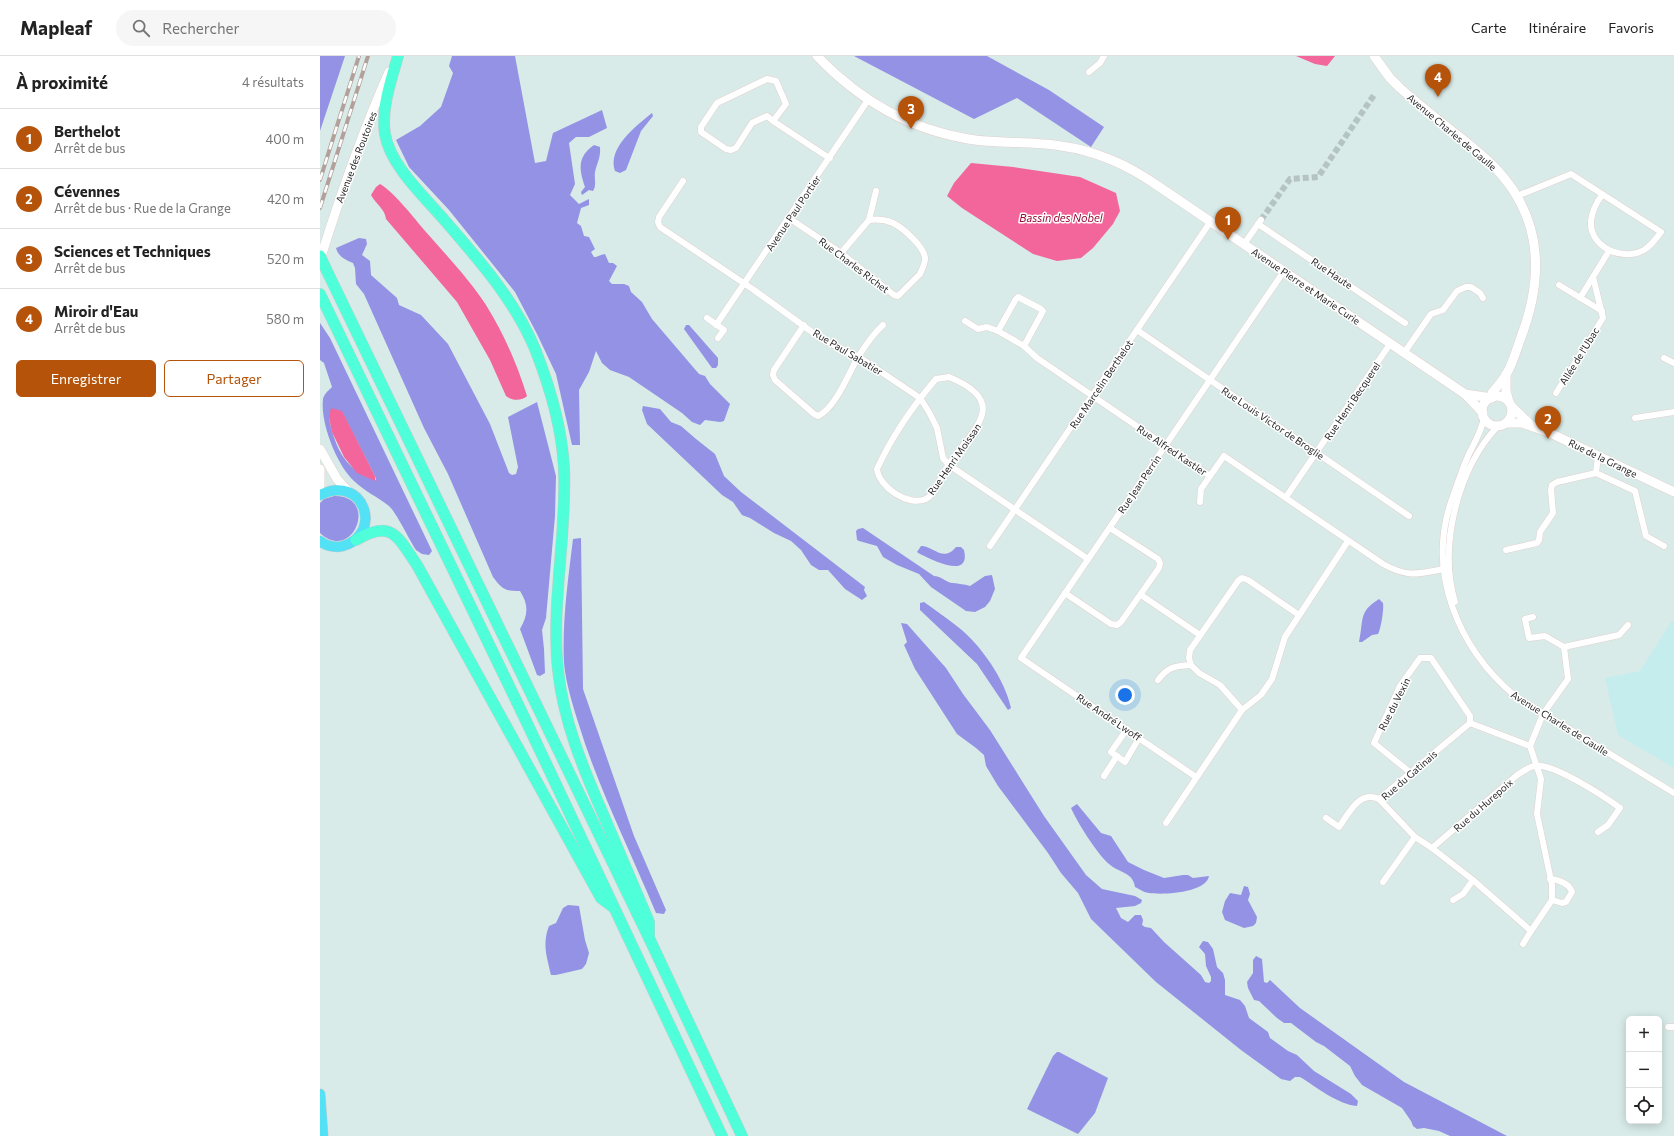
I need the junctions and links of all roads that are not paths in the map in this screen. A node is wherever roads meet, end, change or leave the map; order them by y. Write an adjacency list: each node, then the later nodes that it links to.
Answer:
1 (397, 56): 20 (street, Avenue des Routoires); 119 (highway)
2 (817, 56): 6 (street, Avenue Pierre et Marie Curie)
3 (1104, 56): 5 (street)
4 (1374, 56): 12 (street, Avenue Charles de Gaulle)
5 (1089, 72)
6 (868, 100): 8 (street, Avenue Paul Portier); 14 (street, Avenue Pierre et Marie Curie)
7 (773, 121): 7 (street); 8 (street)
8 (830, 158): 13 (street, Avenue Paul Portier)
9 (683, 181): 23 (street, Rue Paul Sabatier)
10 (876, 191): 15 (street)
11 (1602, 195): 12 (street); 17 (street); 17 (street)
12 (1517, 196): 44 (street, Avenue Charles de Gaulle)
13 (789, 218): 18 (street, Rue Charles Richet); 23 (street, Avenue Paul Portier)
14 (1211, 221): 16 (street, Avenue Pierre et Marie Curie); 35 (street, Rue Marcelin Berthelot)
15 (867, 222): 18 (street); 18 (street, Rue Charles Richet)
16 (1244, 244): 21 (street, Avenue Pierre et Marie Curie); 31 (street, Rue Haute)
17 (1609, 251): 22 (street)
18 (841, 253)
19 (320, 256): 119 (highway, bridge)
20 (320, 260)
21 (1284, 271): 38 (street, Avenue Pierre et Marie Curie); 45 (street, Rue Jean Perrin)
22 (1593, 278): 27 (street); 28 (street)
23 (744, 283): 32 (street, Avenue Paul Portier); 33 (street, Rue Paul Sabatier)
24 (1559, 285): 27 (street)
25 (320, 294): 117 (highway)
26 (1483, 298): 40 (street)
27 (1580, 298): 28 (street)
28 (1602, 311): 46 (street, Allée de l'Ubac)
29 (707, 318): 32 (street)
30 (965, 321): 36 (street)
31 (1405, 323)
32 (716, 325): 37 (street)
33 (804, 325): 41 (street, Rue Paul Sabatier); 41 (street)
34 (883, 325): 41 (street)
35 (1137, 330): 45 (street, Rue Louis Victor de Broglie); 48 (street, Rue Marcelin Berthelot)
36 (998, 331): 39 (street, Rue Alfred Kastler); 39 (street)
37 (718, 338)
38 (1390, 344): 40 (street, Avenue Pierre et Marie Curie); 59 (street, Rue Henri Becquerel)
39 (1024, 346): 48 (street, Rue Alfred Kastler)
40 (1404, 354): 47 (street, Avenue Pierre et Marie Curie)
41 (859, 357): 50 (street, Rue Paul Sabatier)
42 (1664, 358): 43 (street)
43 (1674, 363)
44 (1506, 374): 49 (street, Avenue Charles de Gaulle); 51 (street, Avenue Charles de Gaulle)
45 (1210, 380): 57 (street, Rue Jean Perrin); 59 (street, Rue Louis Victor de Broglie)
46 (1556, 393)
47 (1465, 394): 49 (street, Avenue Pierre et Marie Curie); 53 (street, Avenue Pierre et Marie Curie)
48 (1092, 396): 57 (street, Rue Alfred Kastler); 71 (street, Rue Marcelin Berthelot)
49 (1492, 397): 51 (street); 53 (street)
50 (920, 398): 61 (street, Rue Paul Sabatier); 61 (street, Rue Henri Moissan); 61 (street, Rue Henri Moissan)
51 (1510, 405): 55 (street); 56 (street, Rue de la Grange)
52 (1674, 412): 54 (street)
53 (1483, 415): 55 (street); 83 (street, Avenue Charles de Gaulle)
54 (1634, 418)
55 (1502, 425): 56 (street, Rue de la Grange); 83 (street, Avenue Charles de Gaulle)
56 (1532, 426): 60 (street, Rue de la Grange)
57 (1165, 445): 64 (street, Rue Alfred Kastler); 73 (street, Rue Jean Perrin)
58 (320, 449): 66 (street)
59 (1316, 452): 69 (street, Rue Henri Becquerel); 72 (street, Rue Louis Victor de Broglie)
60 (1598, 456): 63 (street); 67 (street, Rue de la Grange)
61 (949, 465): 71 (street)
62 (320, 469): 65 (street)
63 (1596, 473): 79 (street); 80 (street)
64 (1210, 476): 69 (street, Rue Alfred Kastler); 70 (street)
65 (320, 486)
66 (348, 491): 68 (main road); 74 (main road)
67 (1674, 492)
68 (320, 495)
69 (1286, 497): 76 (street, Rue Alfred Kastler)
70 (1200, 502)
71 (1015, 509): 78 (street, Rue Marcelin Berthelot); 82 (street)
72 (1409, 516)
73 (1110, 528): 82 (street, Rue Jean Perrin); 85 (street)
74 (356, 540): 77 (main road); 117 (highway)
75 (320, 541): 77 (main road)
76 (1348, 541): 83 (street, Rue Alfred Kastler); 86 (street)
77 (332, 546): 81 (main road)
78 (990, 546)
79 (1664, 546)
80 (1506, 550)
81 (320, 551)
82 (1088, 559): 84 (street, Rue Jean Perrin)
83 (1447, 569): 95 (street, Avenue Charles de Gaulle)
84 (1065, 593): 85 (street); 91 (street, Rue Jean Perrin)
85 (1140, 595): 89 (street)
86 (1299, 615): 89 (street); 94 (street)
87 (1533, 617): 90 (street)
88 (1628, 625): 90 (street)
89 (1200, 635): 92 (street)
90 (1564, 647): 95 (street)
91 (1021, 658): 97 (street, Rue André Lwoff)
92 (1190, 665): 93 (street); 94 (street)
93 (1158, 680)
94 (1242, 710): 104 (street)
95 (1543, 714): 99 (street); 105 (street, Avenue Charles de Gaulle)
96 (1470, 723): 99 (street); 102 (street, Rue du Gatinais); 102 (street, Rue du Vexin)
97 (1127, 729): 98 (street, Rue André Lwoff); 100 (street)
98 (1139, 738): 100 (street); 104 (street, Rue André Lwoff)
99 (1530, 746): 101 (street)
100 (1117, 756): 103 (street)
101 (1536, 765): 109 (street); 111 (street, Rue du Hurepoix); 112 (street)
102 (1411, 773): 106 (street, Rue du Gatinais)
103 (1104, 776)
104 (1196, 777): 108 (street)
105 (1674, 793)
106 (1379, 799): 107 (street); 110 (street, Rue du Gatinais)
107 (1326, 818)
108 (1166, 823)
109 (1598, 832)
110 (1415, 837): 111 (street, Rue du Gatinais); 114 (street)
111 (1432, 848): 113 (street, Rue du Gatinais)
112 (1550, 879): 116 (street); 116 (street)
113 (1473, 880): 115 (street); 118 (street, Rue du Gatinais)
114 (1383, 882)
115 (1453, 900)
116 (1552, 900): 118 (street)
117 (615, 909): 123 (highway)
118 (1531, 931): 120 (street)
119 (650, 940): 124 (highway)
120 (1522, 944)
121 (320, 1094): 122 (main road)
122 (323, 1136)
123 (722, 1136)
124 (742, 1136)

